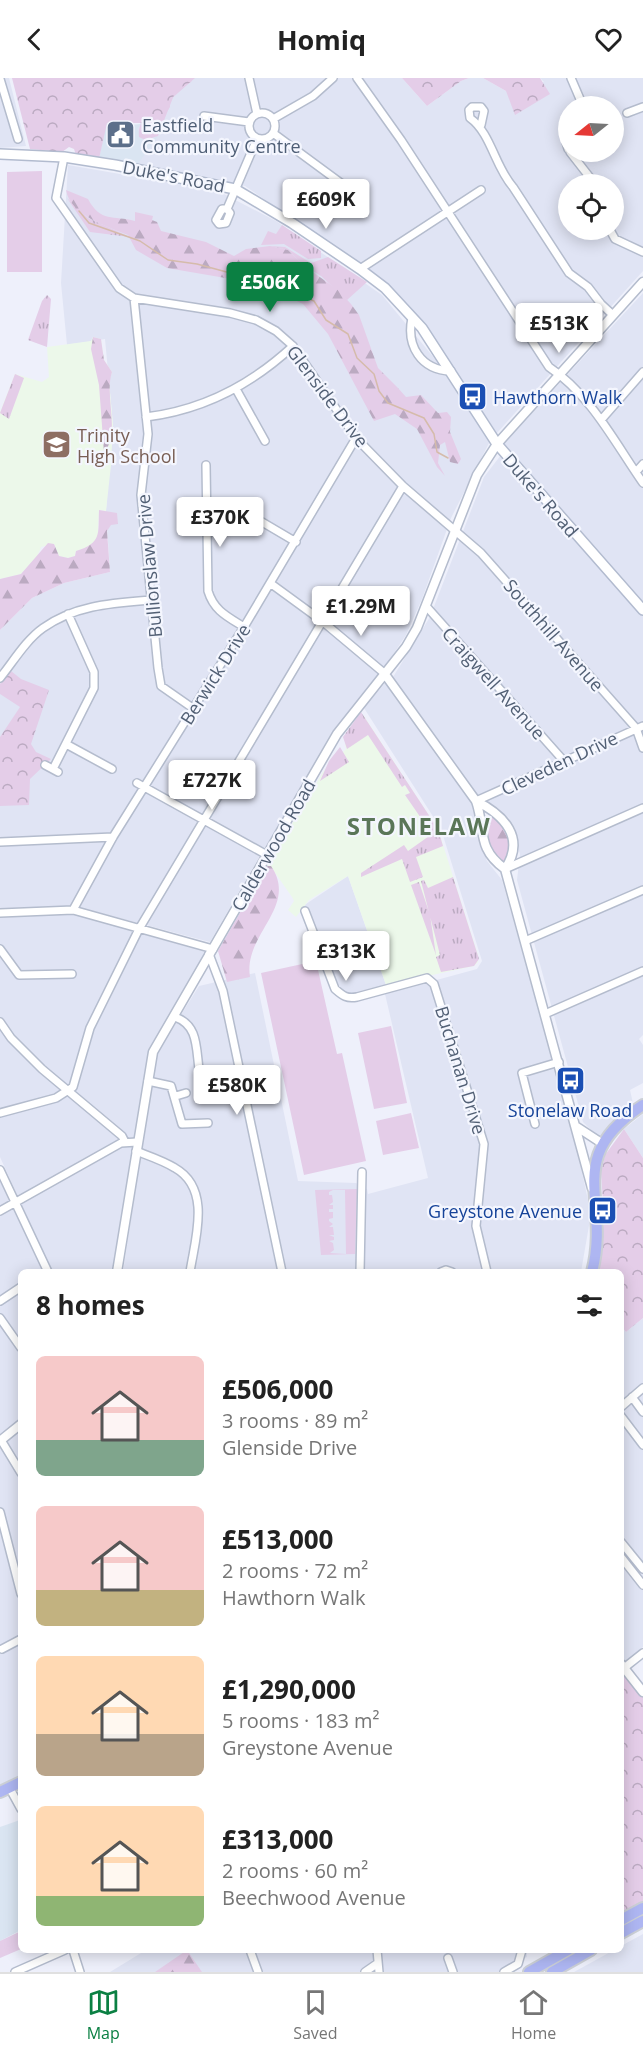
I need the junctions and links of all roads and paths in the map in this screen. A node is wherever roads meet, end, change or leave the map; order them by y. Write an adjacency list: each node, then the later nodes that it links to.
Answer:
1 (249, 78): 9 (street)
2 (333, 78): 11 (street)
3 (357, 78): 25 (street)
4 (571, 78): 6 (street)
5 (0, 79): 15 (street)
6 (579, 96)
7 (643, 107): 8 (street)
8 (627, 113)
9 (257, 114): 11 (street); 12 (street)
10 (204, 116): 12 (street)
11 (273, 119): 14 (street)
12 (249, 122): 16 (street)
13 (480, 125): 31 (street)
14 (273, 134): 16 (street); 22 (street)
15 (18, 139)
16 (257, 139): 21 (street)
17 (0, 154): 18 (main road, Duke's Road)
18 (64, 158): 21 (main road, Duke's Road); 30 (street)
19 (578, 162): 20 (street)
20 (587, 174)
21 (235, 189): 24 (street); 28 (main road, Duke's Road)
22 (349, 189)
23 (480, 190): 25 (street)
24 (227, 209)
25 (448, 212): 28 (street); 36 (street)
26 (617, 240): 27 (street)
27 (643, 252)
28 (360, 269): 32 (main road, Duke's Road)
29 (643, 282): 31 (street)
30 (134, 298): 33 (street, Glenside Drive); 38 (street, Bullionslaw Drive)
31 (613, 315): 36 (street)
32 (412, 318): 34 (main road, Duke's Road); 34 (street)
33 (292, 346): 37 (street); 40 (street, Glenside Drive)
34 (451, 371): 42 (main road, Duke's Road)
35 (643, 372): 39 (street)
36 (559, 374): 39 (street); 42 (street)
37 (236, 389): 38 (street); 41 (street)
38 (146, 417): 52 (street, Bullionslaw Drive)
39 (601, 420): 45 (street)
40 (356, 438): 47 (street, Glenside Drive); 50 (street, Berwick Drive)
41 (265, 441)
42 (496, 444): 49 (street, Calderwood Road); 54 (main road, Duke's Road)
43 (643, 464): 45 (street)
44 (206, 465): 48 (street)
45 (636, 472): 46 (street)
46 (643, 483)
47 (404, 486): 49 (street, Glenside Drive); 56 (street)
48 (208, 519): 50 (street); 57 (street)
49 (453, 530): 53 (street, Calderwood Road); 61 (street, Southhill Avenue)
50 (296, 542): 51 (street, Berwick Drive)
51 (270, 583): 56 (street); 57 (street, Berwick Drive)
52 (150, 600): 55 (street); 60 (street, Bullionslaw Drive)
53 (426, 606): 58 (street, Calderwood Road); 64 (street, Craigwell Avenue)
54 (643, 610)
55 (68, 614): 59 (street); 62 (street)
56 (321, 621): 58 (street); 71 (street)
57 (244, 627): 60 (street, Berwick Drive)
58 (384, 673): 69 (street); 74 (street, Calderwood Road)
59 (0, 678)
60 (194, 709): 68 (street, Berwick Drive)
61 (640, 727): 63 (street, Southhill Avenue); 64 (street, Cleveden Drive)
62 (66, 744): 65 (street); 66 (street)
63 (643, 748)
64 (563, 760): 69 (street, Cleveden Drive)
65 (45, 765)
66 (112, 769)
67 (137, 783): 68 (street)
68 (145, 788): 71 (street); 72 (street, Berwick Drive)
69 (476, 801): 75 (street); 75 (street)
70 (643, 807): 75 (street)
71 (203, 820): 74 (street); 80 (street)
72 (113, 837): 73 (street); 77 (street, Berwick Drive)
73 (0, 842)
74 (267, 855): 83 (street, Calderwood Road)
75 (505, 869): 81 (street)
76 (643, 890): 81 (street)
77 (73, 910): 79 (street); 80 (street)
78 (305, 911): 115 (street, Buchanan Drive)
79 (0, 913)
80 (139, 929): 83 (street); 94 (street)
81 (525, 941): 88 (street)
82 (0, 950): 85 (street)
83 (211, 952): 89 (street, Calderwood Road); 113 (street)
84 (643, 971): 88 (street)
85 (63, 975): 86 (street); 87 (street)
86 (72, 975)
87 (64, 984)
88 (545, 1014): 91 (street)
89 (175, 1017): 92 (street); 93 (street, Calderwood Road)
90 (0, 1022): 94 (street)
91 (559, 1062): 100 (street); 101 (street)
92 (199, 1069)
93 (148, 1081): 96 (street); 104 (street, Calderwood Road)
94 (69, 1092): 98 (street); 102 (street)
95 (186, 1093): 96 (street)
96 (176, 1096): 99 (street)
97 (643, 1105): 103 (main road)
98 (0, 1113)
99 (208, 1123)
100 (535, 1124)
101 (577, 1127): 103 (street); 107 (street)
102 (125, 1142): 104 (street); 108 (street)
103 (603, 1144): 107 (main road)
104 (137, 1147): 111 (street, Calderwood Road); 112 (street)
105 (0, 1170): 108 (street)
106 (362, 1172): 114 (street)
107 (592, 1190): 116 (main road)
108 (16, 1204): 109 (street); 110 (street)
109 (0, 1211)
110 (45, 1269)
111 (117, 1269)
112 (191, 1269)
113 (281, 1269)
114 (360, 1269)
115 (487, 1269)
116 (592, 1269)
117 (18, 1289): 118 (street)
118 (0, 1301)
119 (0, 1318): 120 (street)
120 (18, 1344)
121 (643, 1388): 122 (street)
122 (632, 1397): 123 (street); 124 (street)
123 (624, 1404)
124 (643, 1412)
125 (624, 1420): 128 (street)
126 (18, 1427): 127 (street)
127 (1, 1441): 129 (street)
128 (643, 1445)
129 (18, 1468)
130 (0, 1512): 134 (street)
131 (624, 1546): 133 (street)
132 (624, 1561): 135 (street)
133 (643, 1569)
134 (18, 1582)
135 (643, 1585)
136 (18, 1641): 137 (street)
137 (2, 1649)
138 (643, 1653): 139 (street)
139 (624, 1665)
140 (624, 1668): 141 (street)
141 (643, 1692)
142 (643, 1908): 143 (main road)
143 (624, 1918)
144 (643, 1921): 145 (main road)
145 (624, 1931)
146 (58, 1953): 155 (street)
147 (74, 1953): 156 (street)
148 (251, 1953): 157 (street)
149 (377, 1953): 154 (street)
150 (521, 1953): 161 (street)
151 (563, 1953): 162 (main road)
152 (586, 1953): 163 (main road)
153 (448, 1958): 160 (street)
154 (378, 1963): 158 (street); 159 (street)
155 (15, 1972)
156 (80, 1972)
157 (258, 1972)
158 (365, 1972)
159 (379, 1972)
160 (453, 1972)
161 (504, 1972)
162 (529, 1972)
163 (552, 1972)

